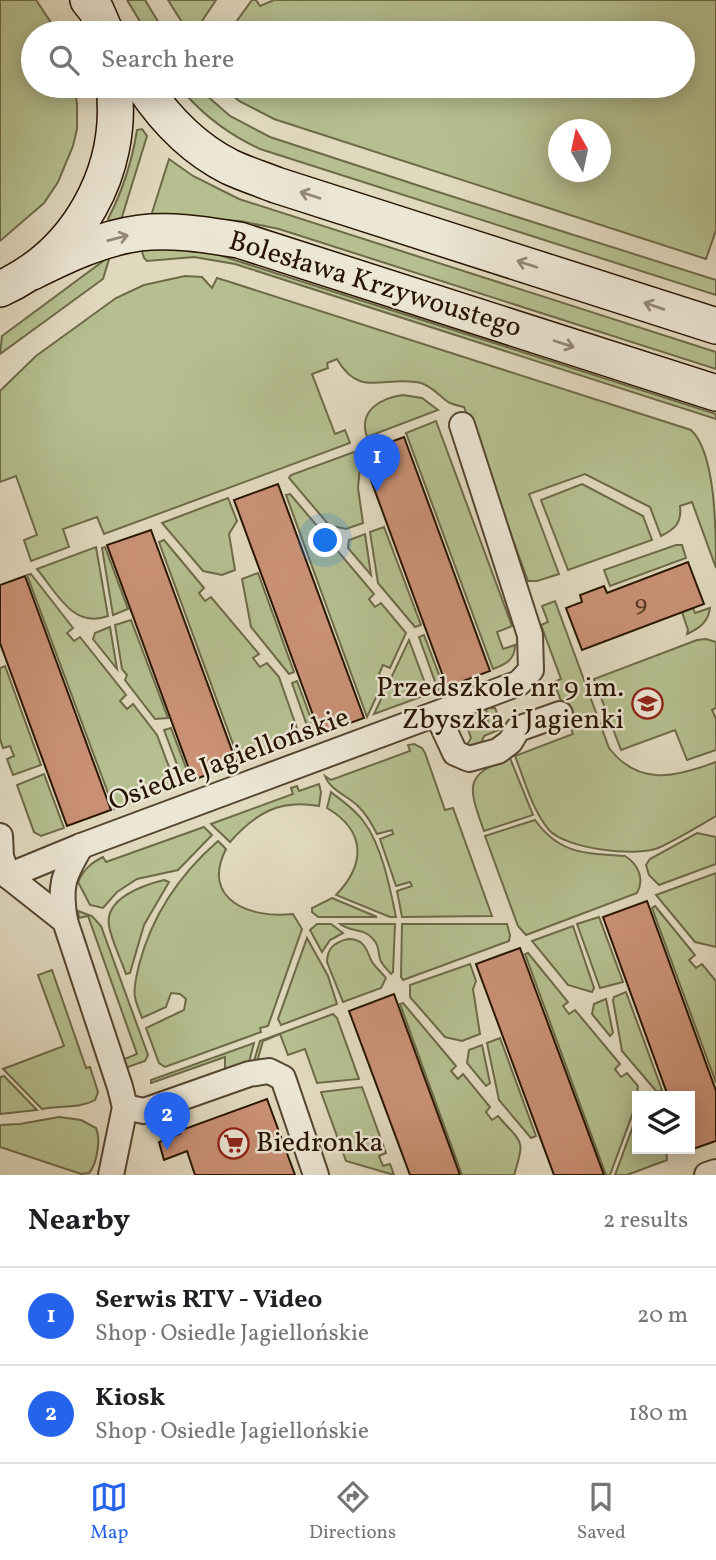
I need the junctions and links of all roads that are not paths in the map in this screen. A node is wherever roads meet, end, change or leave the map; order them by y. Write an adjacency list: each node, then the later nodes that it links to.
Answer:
1 (115, 98): 3 (main road)
2 (151, 98): 4 (main road, one-way to 2)
3 (13, 285): 5 (main road, Bolesława Krzywoustego, one-way to 5)
4 (716, 327)
5 (716, 393)
6 (462, 425): 7 (street, Osiedle Jagiellońskie)
7 (437, 714): 8 (street); 10 (street, Osiedle Jagiellońskie)
8 (560, 714)
9 (0, 836): 11 (street)
10 (81, 846): 11 (street, Osiedle Jagiellońskie); 12 (street)
11 (3, 863): 12 (street)
12 (65, 921): 13 (street)
13 (125, 1107): 15 (street); 16 (street)
14 (716, 1172): 17 (street)
15 (111, 1175)
16 (316, 1175)
17 (707, 1175)

